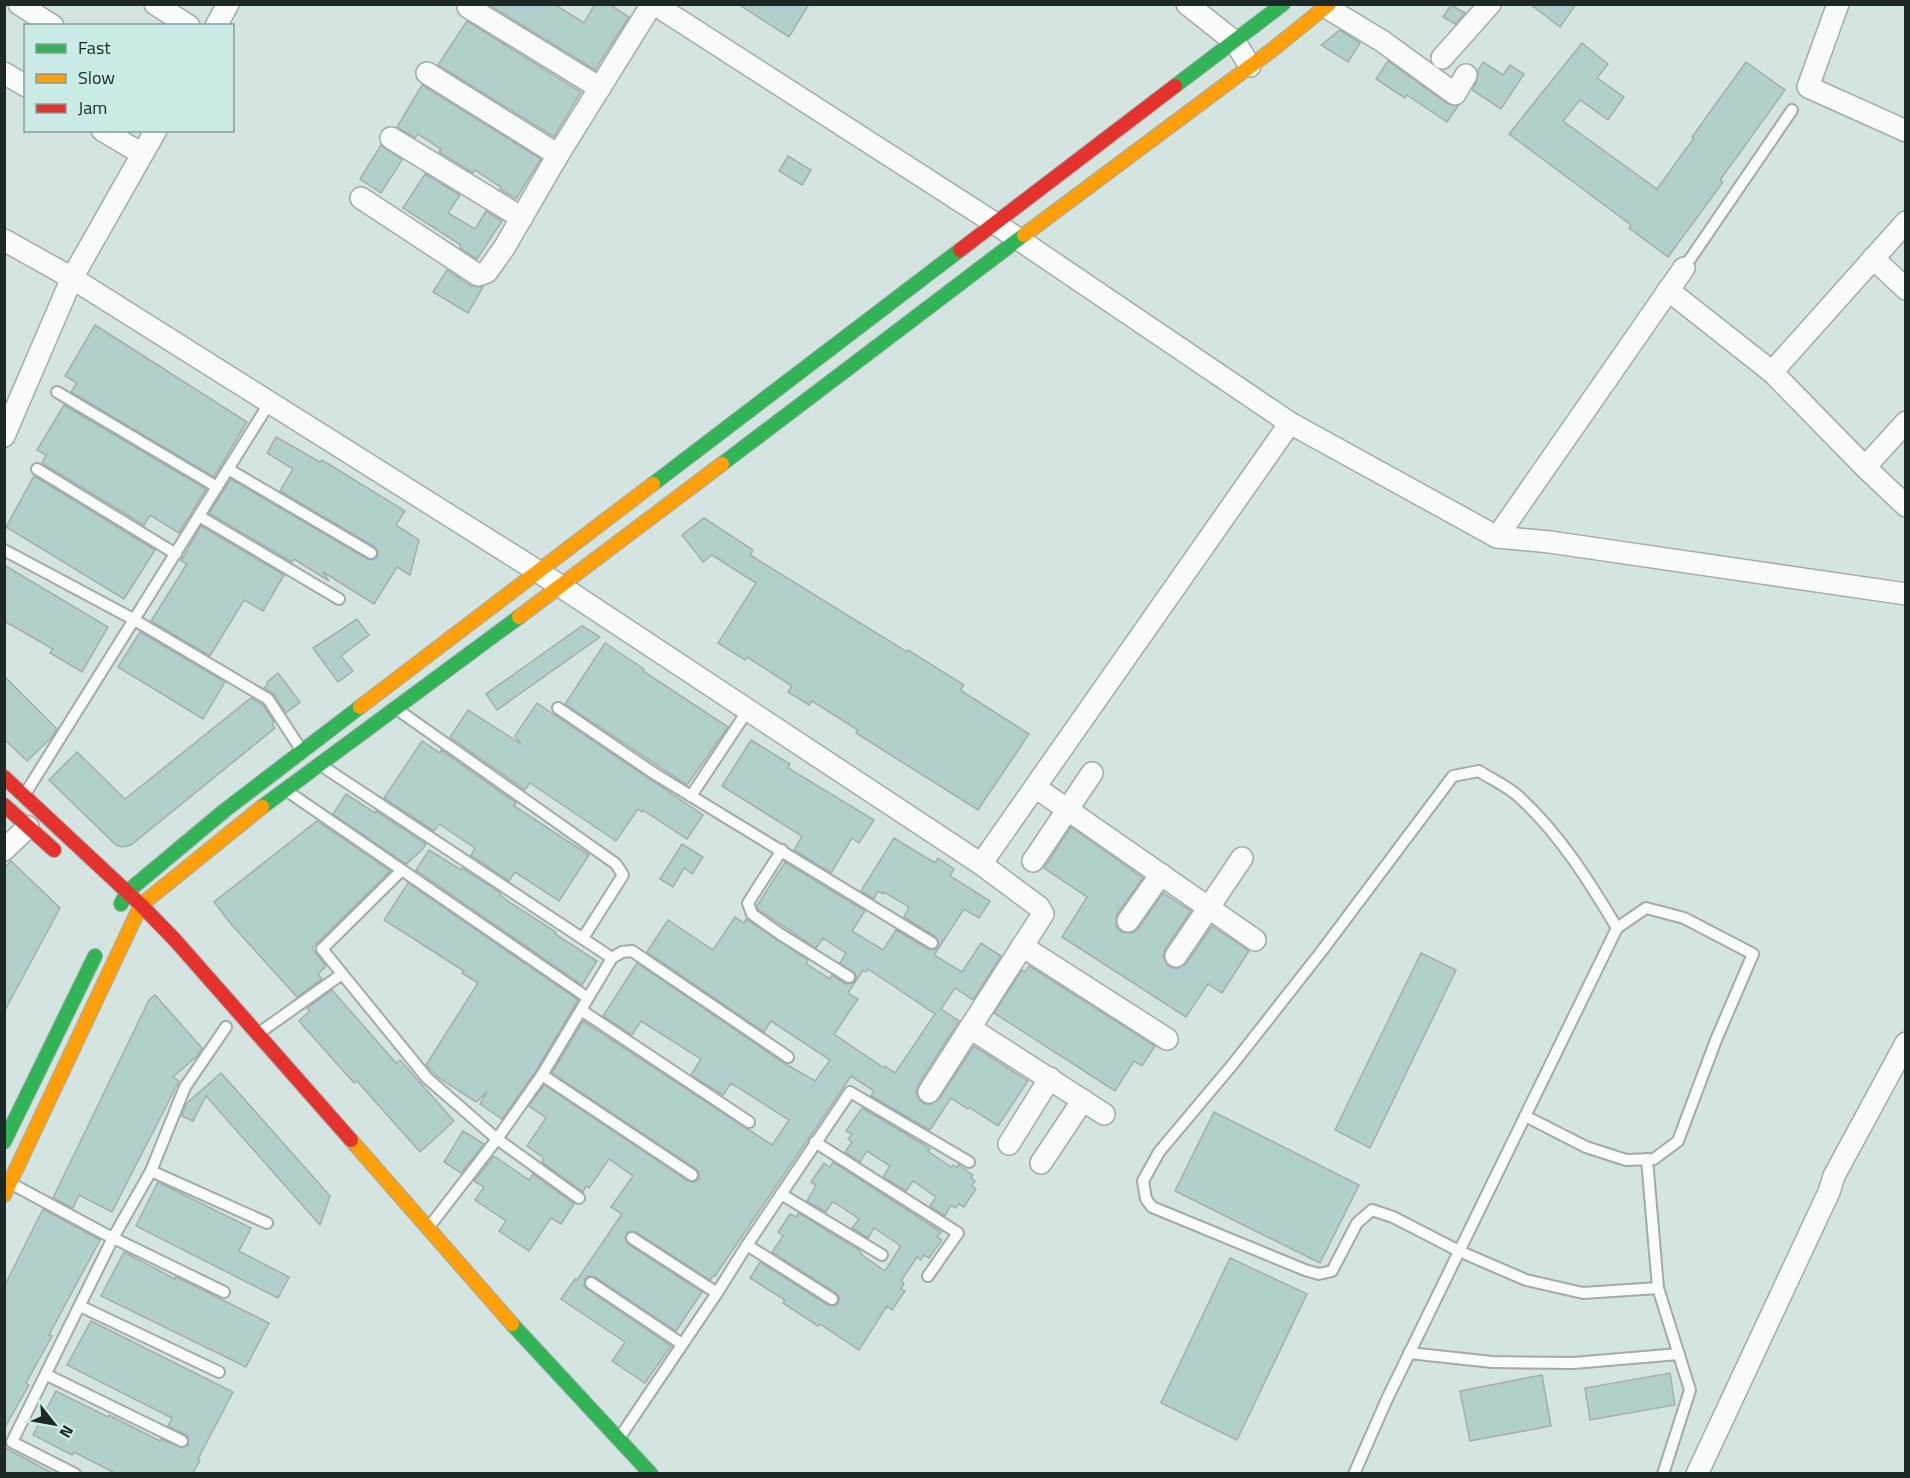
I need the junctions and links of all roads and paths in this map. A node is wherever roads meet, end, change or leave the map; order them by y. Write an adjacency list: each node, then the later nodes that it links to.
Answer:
1 (19, 4): 11 (street)
2 (155, 4): 12 (street)
3 (228, 4): 13 (street)
4 (653, 4): 21 (street); 32 (street)
5 (1187, 4): 14 (street)
6 (1283, 4): 14 (street)
7 (1490, 4): 15 (street)
8 (1838, 4): 23 (street)
9 (1327, 6): 16 (street); 19 (street)
10 (468, 7): 21 (street)
11 (49, 24)
12 (186, 24)
13 (217, 24)
14 (1235, 42): 16 (street); 32 (street)
15 (1442, 57)
16 (1251, 66): 33 (street)
17 (4, 73): 20 (street)
18 (428, 73): 28 (street)
19 (1466, 75)
20 (24, 85)
21 (600, 88): 28 (street)
22 (1792, 110): 36 (lane)
23 (1905, 131)
24 (105, 132): 27 (street)
25 (155, 132): 27 (street)
26 (391, 138): 30 (street)
27 (142, 154): 37 (street)
28 (558, 155): 30 (street)
29 (361, 198): 30 (street)
30 (522, 218)
31 (1905, 222): 35 (street)
32 (996, 224): 33 (street); 56 (street)
33 (1018, 239): 44 (street); 57 (street)
34 (4, 240): 37 (street)
35 (1873, 258): 38 (street); 40 (street)
36 (1684, 268): 39 (street)
37 (72, 278): 42 (street); 45 (street)
38 (1905, 289)
39 (1668, 290): 40 (street); 52 (street)
40 (1772, 372): 46 (street)
41 (57, 392): 49 (lane)
42 (270, 402): 48 (lane); 56 (street)
43 (1905, 422): 46 (street)
44 (1290, 423): 52 (street); 68 (street)
45 (4, 436)
46 (1865, 467): 50 (street)
47 (37, 469): 55 (lane)
48 (228, 469): 49 (lane); 54 (lane)
49 (217, 487): 51 (lane)
50 (1905, 506)
51 (199, 516): 55 (lane); 59 (lane)
52 (1497, 537): 58 (street)
53 (4, 550): 60 (lane)
54 (371, 553)
55 (176, 554): 60 (lane)
56 (539, 572): 57 (street); 64 (street)
57 (560, 586): 61 (street); 63 (street)
58 (1905, 594)
59 (339, 599)
60 (134, 619): 64 (lane); 70 (lane)
61 (396, 708): 65 (street); 89 (lane)
62 (558, 708): 71 (lane)
63 (748, 710): 71 (lane); 80 (street)
64 (302, 752): 83 (street)
65 (320, 764): 69 (street); 89 (lane)
66 (1092, 773): 73 (street)
67 (4, 777): 70 (street)
68 (1035, 787): 73 (street); 80 (street)
69 (285, 790): 81 (lane); 84 (street)
70 (24, 796): 83 (street)
71 (691, 796): 76 (lane)
72 (4, 805): 74 (street)
73 (1067, 809): 79 (street); 82 (street)
74 (28, 827): 75 (street); 77 (street)
75 (4, 850)
76 (782, 850): 92 (lane); 97 (lane)
77 (61, 856)
78 (1242, 858): 85 (street)
79 (1033, 861)
80 (981, 864): 93 (street)
81 (402, 870): 96 (lane); 98 (lane)
82 (1161, 874): 85 (street); 86 (street)
83 (127, 892): 84 (street); 87 (street)
84 (141, 905): 87 (street); 102 (street)
85 (1208, 907): 91 (street); 94 (street)
86 (1128, 921)
87 (136, 925): 122 (street)
88 (1617, 928): 111 (lane); 117 (lane); 130 (lane)
89 (583, 938): 95 (lane)
90 (103, 940): 114 (street)
91 (1255, 940)
92 (932, 943)
93 (1022, 946): 101 (street); 103 (street)
94 (1176, 956)
95 (612, 957): 98 (lane); 105 (lane)
96 (342, 974): 102 (lane); 113 (lane)
97 (849, 977)
98 (588, 998): 99 (lane)
99 (581, 1010): 106 (lane); 112 (lane)
100 (226, 1027): 120 (lane)
101 (970, 1028): 107 (street); 108 (street)
102 (257, 1035): 126 (street)
103 (1167, 1039)
104 (1905, 1043): 152 (street)
105 (788, 1057)
106 (542, 1075): 113 (lane); 121 (lane)
107 (1050, 1078): 109 (street); 116 (street)
108 (929, 1092)
109 (1083, 1100): 110 (street); 119 (street)
110 (1104, 1114)
111 (1525, 1116): 117 (lane); 130 (lane)
112 (749, 1122)
113 (497, 1138): 124 (lane); 126 (lane)
114 (4, 1142)
115 (815, 1142): 118 (lane); 123 (lane); 132 (lane)
116 (1009, 1144)
117 (1647, 1159): 134 (lane)
118 (969, 1162)
119 (1041, 1162)
120 (151, 1171): 125 (lane); 127 (lane)
121 (692, 1175)
122 (7, 1189): 127 (lane)
123 (781, 1194): 129 (lane); 131 (lane)
124 (579, 1198)
125 (267, 1223)
126 (429, 1228): 142 (street)
127 (113, 1238): 135 (lane); 138 (lane)
128 (632, 1238): 136 (lane)
129 (747, 1245): 136 (lane); 137 (lane)
130 (1459, 1251): 134 (lane); 140 (lane)
131 (882, 1256)
132 (928, 1276)
133 (591, 1283): 139 (lane)
134 (1658, 1288): 141 (lane)
135 (224, 1292)
136 (717, 1293): 139 (lane)
137 (832, 1299)
138 (80, 1306): 144 (lane); 145 (lane)
139 (682, 1344): 146 (lane)
140 (1409, 1353): 141 (lane); 150 (lane)
141 (1679, 1354): 151 (lane)
142 (539, 1355): 143 (street); 146 (street)
143 (526, 1365)
144 (219, 1372)
145 (47, 1375): 147 (lane); 148 (lane)
146 (618, 1439): 149 (street)
147 (182, 1441)
148 (75, 1473)
149 (651, 1473)
150 (1354, 1473)
151 (1663, 1473)
152 (1697, 1473)

